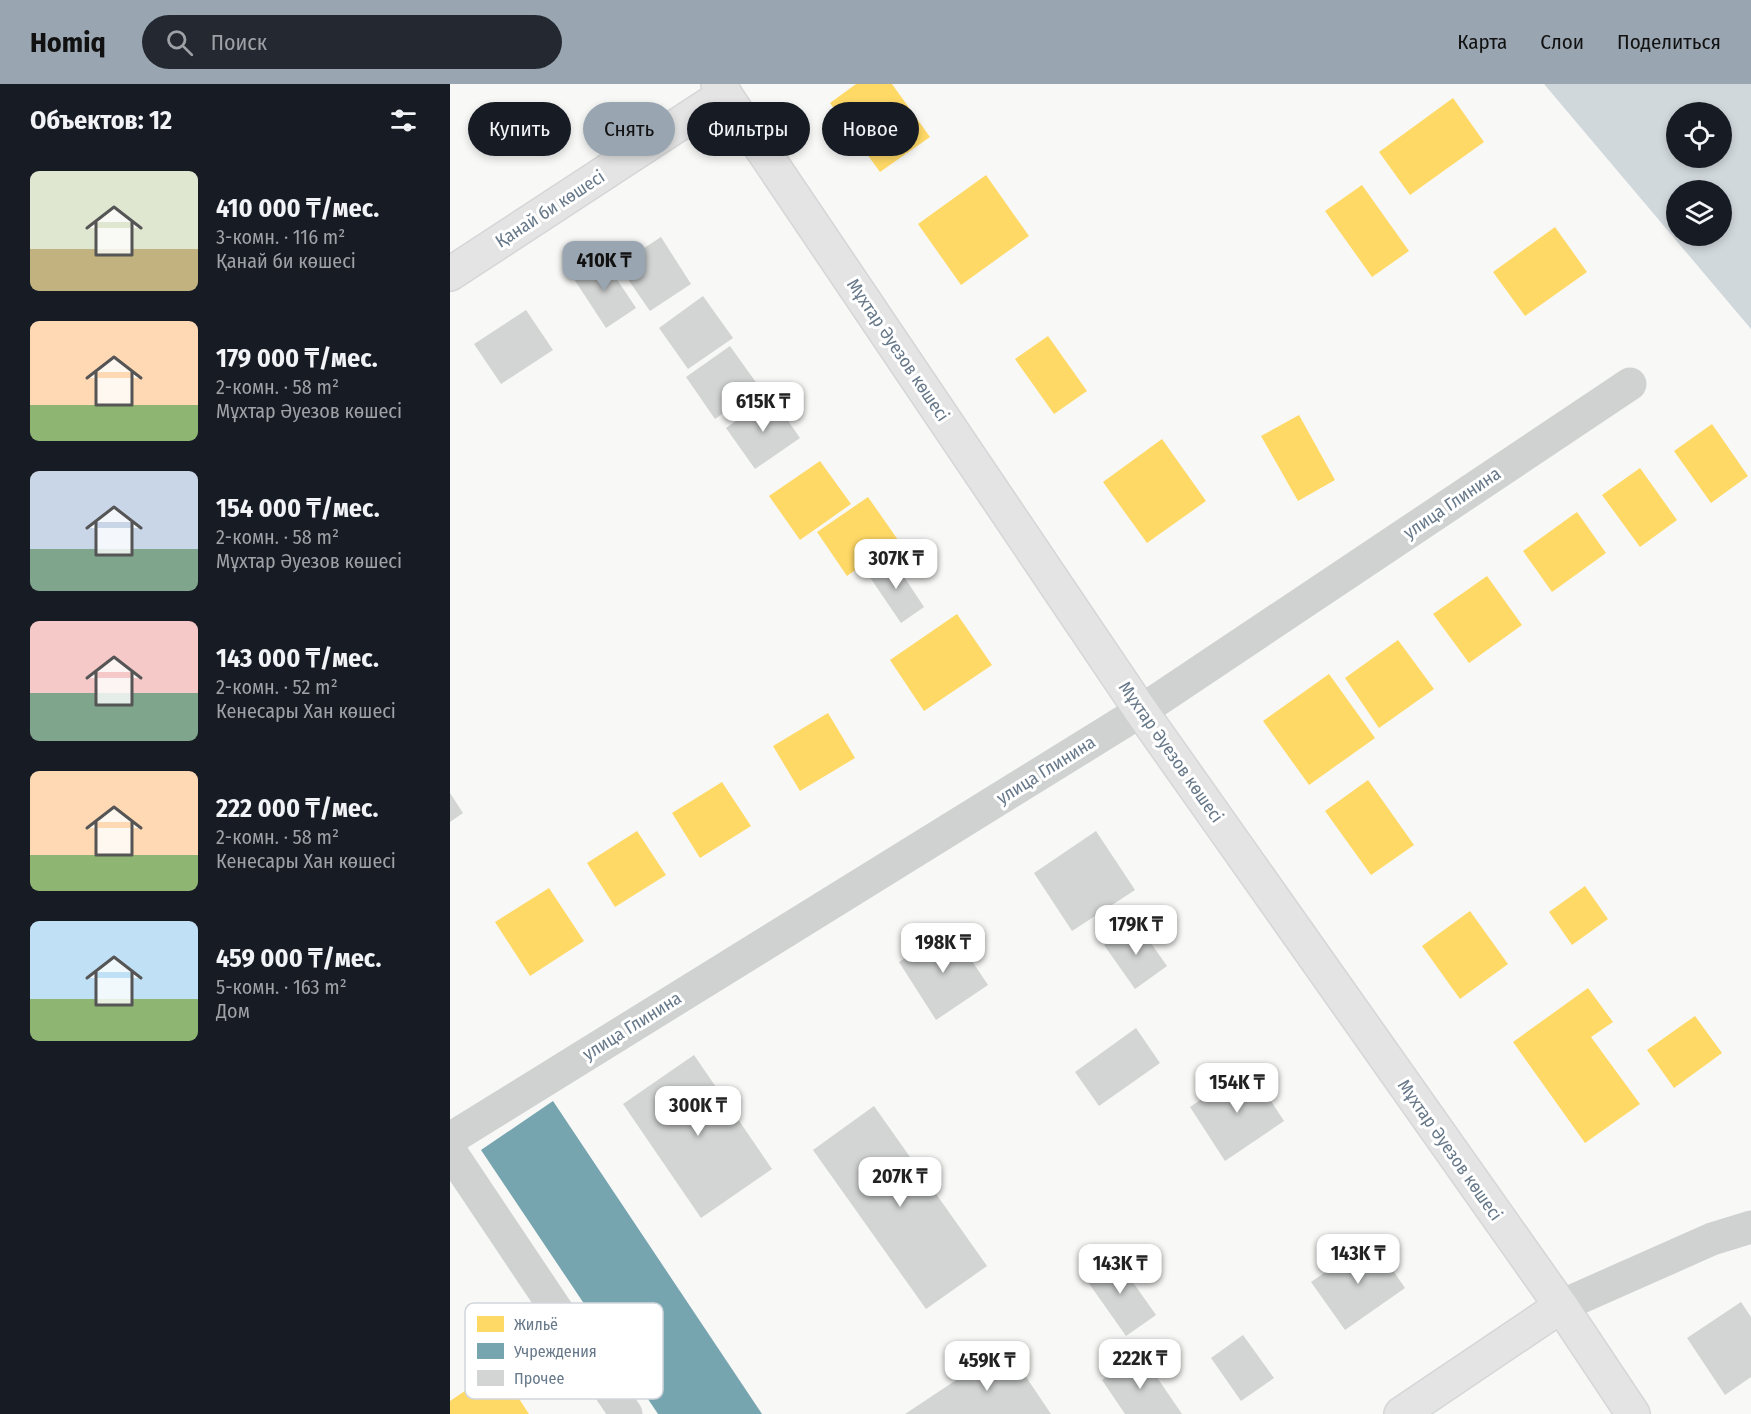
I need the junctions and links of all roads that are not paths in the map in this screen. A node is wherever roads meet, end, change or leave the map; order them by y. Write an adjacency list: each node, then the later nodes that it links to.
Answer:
1 (728, 87): 2 (main road, Қанай би көшесі); 4 (main road, Мұхтар Әуезов көшесі)
2 (450, 274)
3 (1630, 384): 4 (street, улица Глинина)
4 (1141, 711): 5 (street, улица Глинина); 9 (main road, Мұхтар Әуезов көшесі)
5 (450, 1139)
6 (450, 1151): 8 (street)
7 (1751, 1227): 9 (street)
8 (552, 1303)
9 (1561, 1306): 12 (main road); 13 (main road, Мұхтар Әуезов көшесі)
10 (616, 1399): 11 (street)
11 (626, 1414)
12 (1401, 1414)
13 (1633, 1414)

